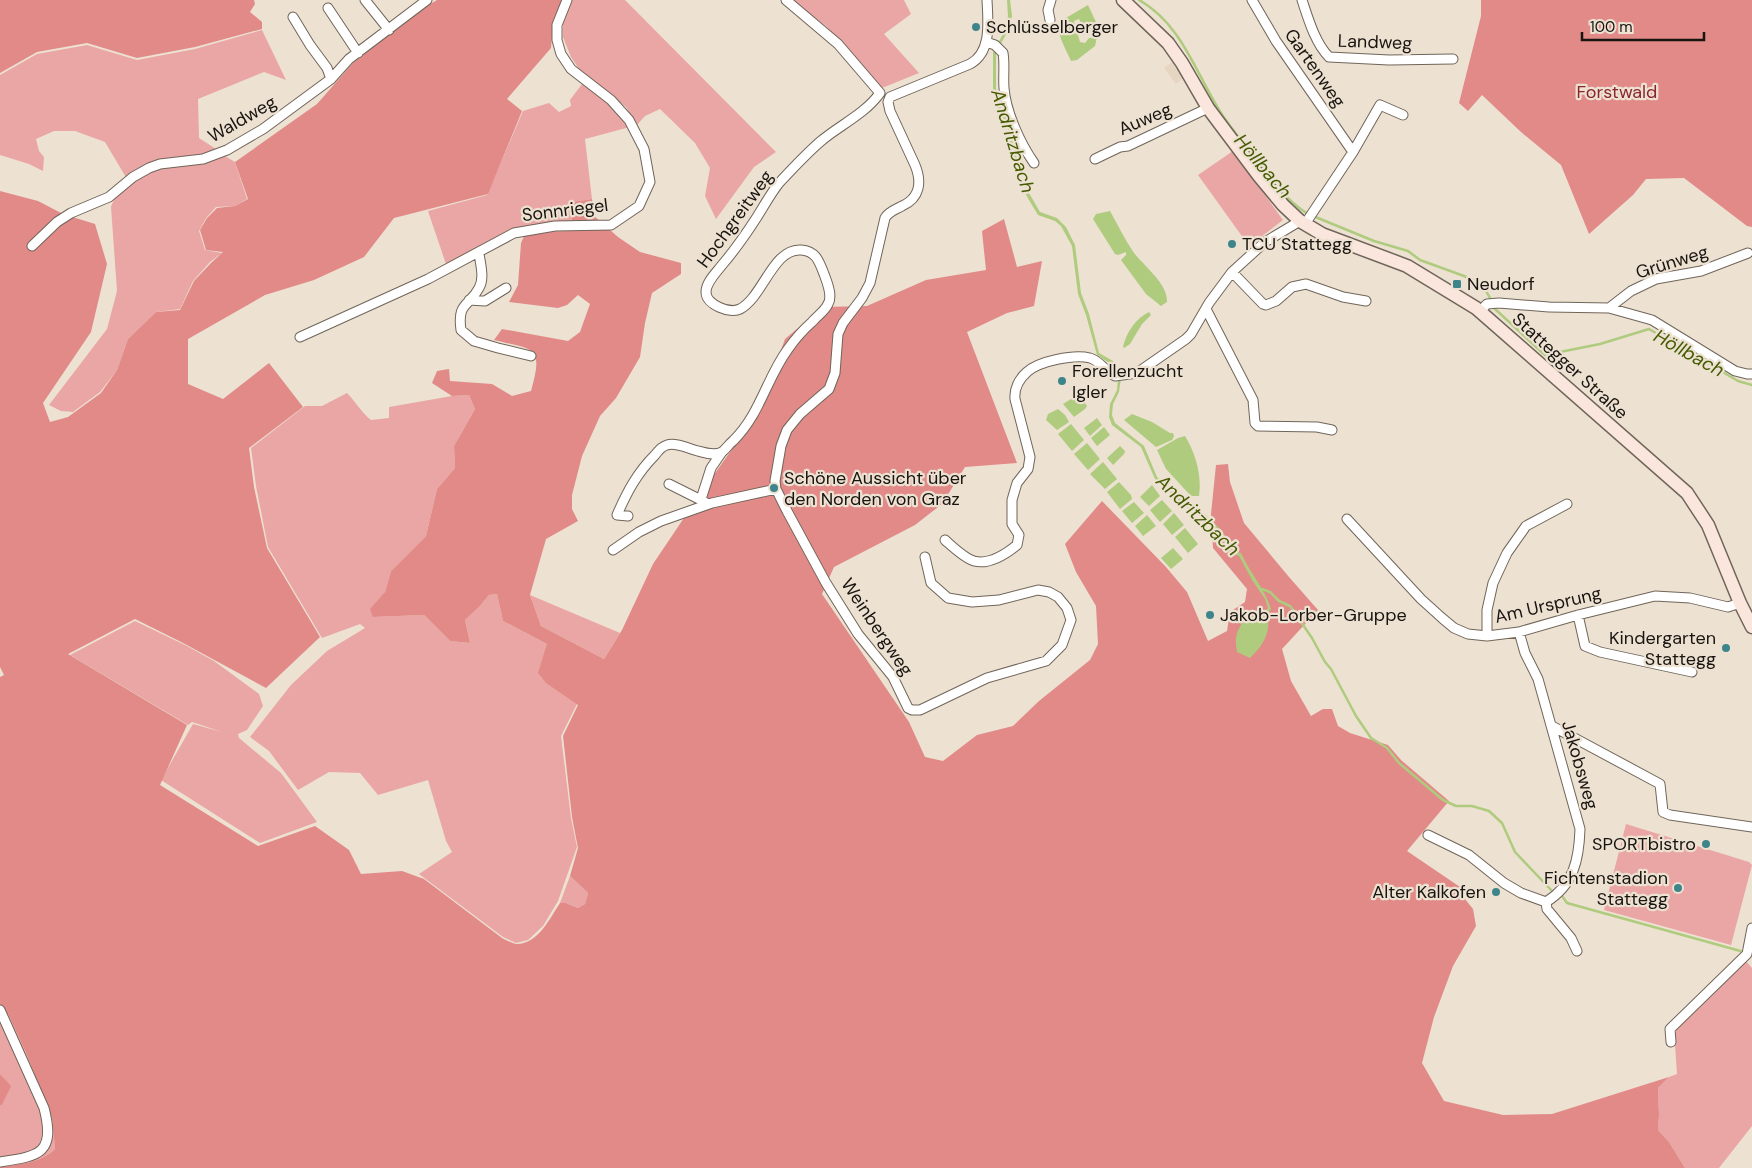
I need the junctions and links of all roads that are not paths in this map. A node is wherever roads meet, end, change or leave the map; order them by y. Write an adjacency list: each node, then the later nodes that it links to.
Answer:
1 (365, 0): 13 (street)
2 (427, 0): 13 (street, Waldweg)
3 (567, 0): 27 (street, Sonnriegel)
4 (786, 0): 18 (street)
5 (987, 0): 14 (street)
6 (1051, 0): 12 (street)
7 (1124, 0): 20 (main road, Stattegger Straße)
8 (1252, 0): 22 (street, Gartenweg)
9 (1302, 0): 16 (street, Landweg)
10 (328, 8): 15 (street)
11 (293, 17): 17 (street)
12 (1050, 20)
13 (389, 30): 15 (street, Waldweg)
14 (994, 45): 19 (street); 24 (street)
15 (358, 53): 17 (street, Waldweg)
16 (1454, 59)
17 (331, 80): 26 (street, Waldweg)
18 (880, 94): 19 (street); 40 (street, Hochgreitweg)
19 (890, 97): 42 (street)
20 (1208, 108): 23 (street, Auweg); 25 (main road, Stattegger Straße)
21 (1403, 115): 22 (street)
22 (1353, 152): 25 (street)
23 (1095, 160)
24 (1034, 163)
25 (1302, 223): 29 (street); 35 (main road, Stattegger Straße)
26 (32, 246)
27 (479, 253): 31 (street); 36 (street, Sonnriegel)
28 (1748, 253): 33 (street, Grünweg)
29 (1232, 272): 32 (street); 34 (street)
30 (506, 288): 31 (street)
31 (469, 300): 37 (street)
32 (1366, 301)
33 (1609, 308): 35 (street); 38 (street)
34 (1206, 309): 39 (street); 47 (street)
35 (1480, 311): 50 (main road, Stattegger Straße)
36 (300, 337)
37 (531, 356)
38 (1752, 374)
39 (1332, 430)
40 (722, 452): 43 (street, Hochgreitweg); 45 (street)
41 (670, 484): 43 (street)
42 (776, 488): 43 (street); 49 (street, Weinbergweg)
43 (704, 502): 48 (street)
44 (1567, 504): 54 (street)
45 (628, 516)
46 (1347, 519): 54 (street, Am Ursprung)
47 (945, 540)
48 (613, 550)
49 (925, 557)
50 (1740, 604): 51 (street, Am Ursprung); 52 (main road, Stattegger Straße)
51 (1578, 615): 53 (street, Am Ursprung); 55 (street)
52 (1751, 623)
53 (1519, 632): 54 (street, Am Ursprung); 56 (street, Jakobsweg)
54 (1487, 636)
55 (1692, 672)
56 (1552, 726): 57 (street); 59 (street, Jakobsweg)
57 (1752, 827)
58 (1428, 835): 59 (street)
59 (1550, 900): 61 (street)
60 (1752, 928): 63 (street)
61 (1577, 951)
62 (0, 1010): 64 (street)
63 (1671, 1042)
64 (0, 1162)

